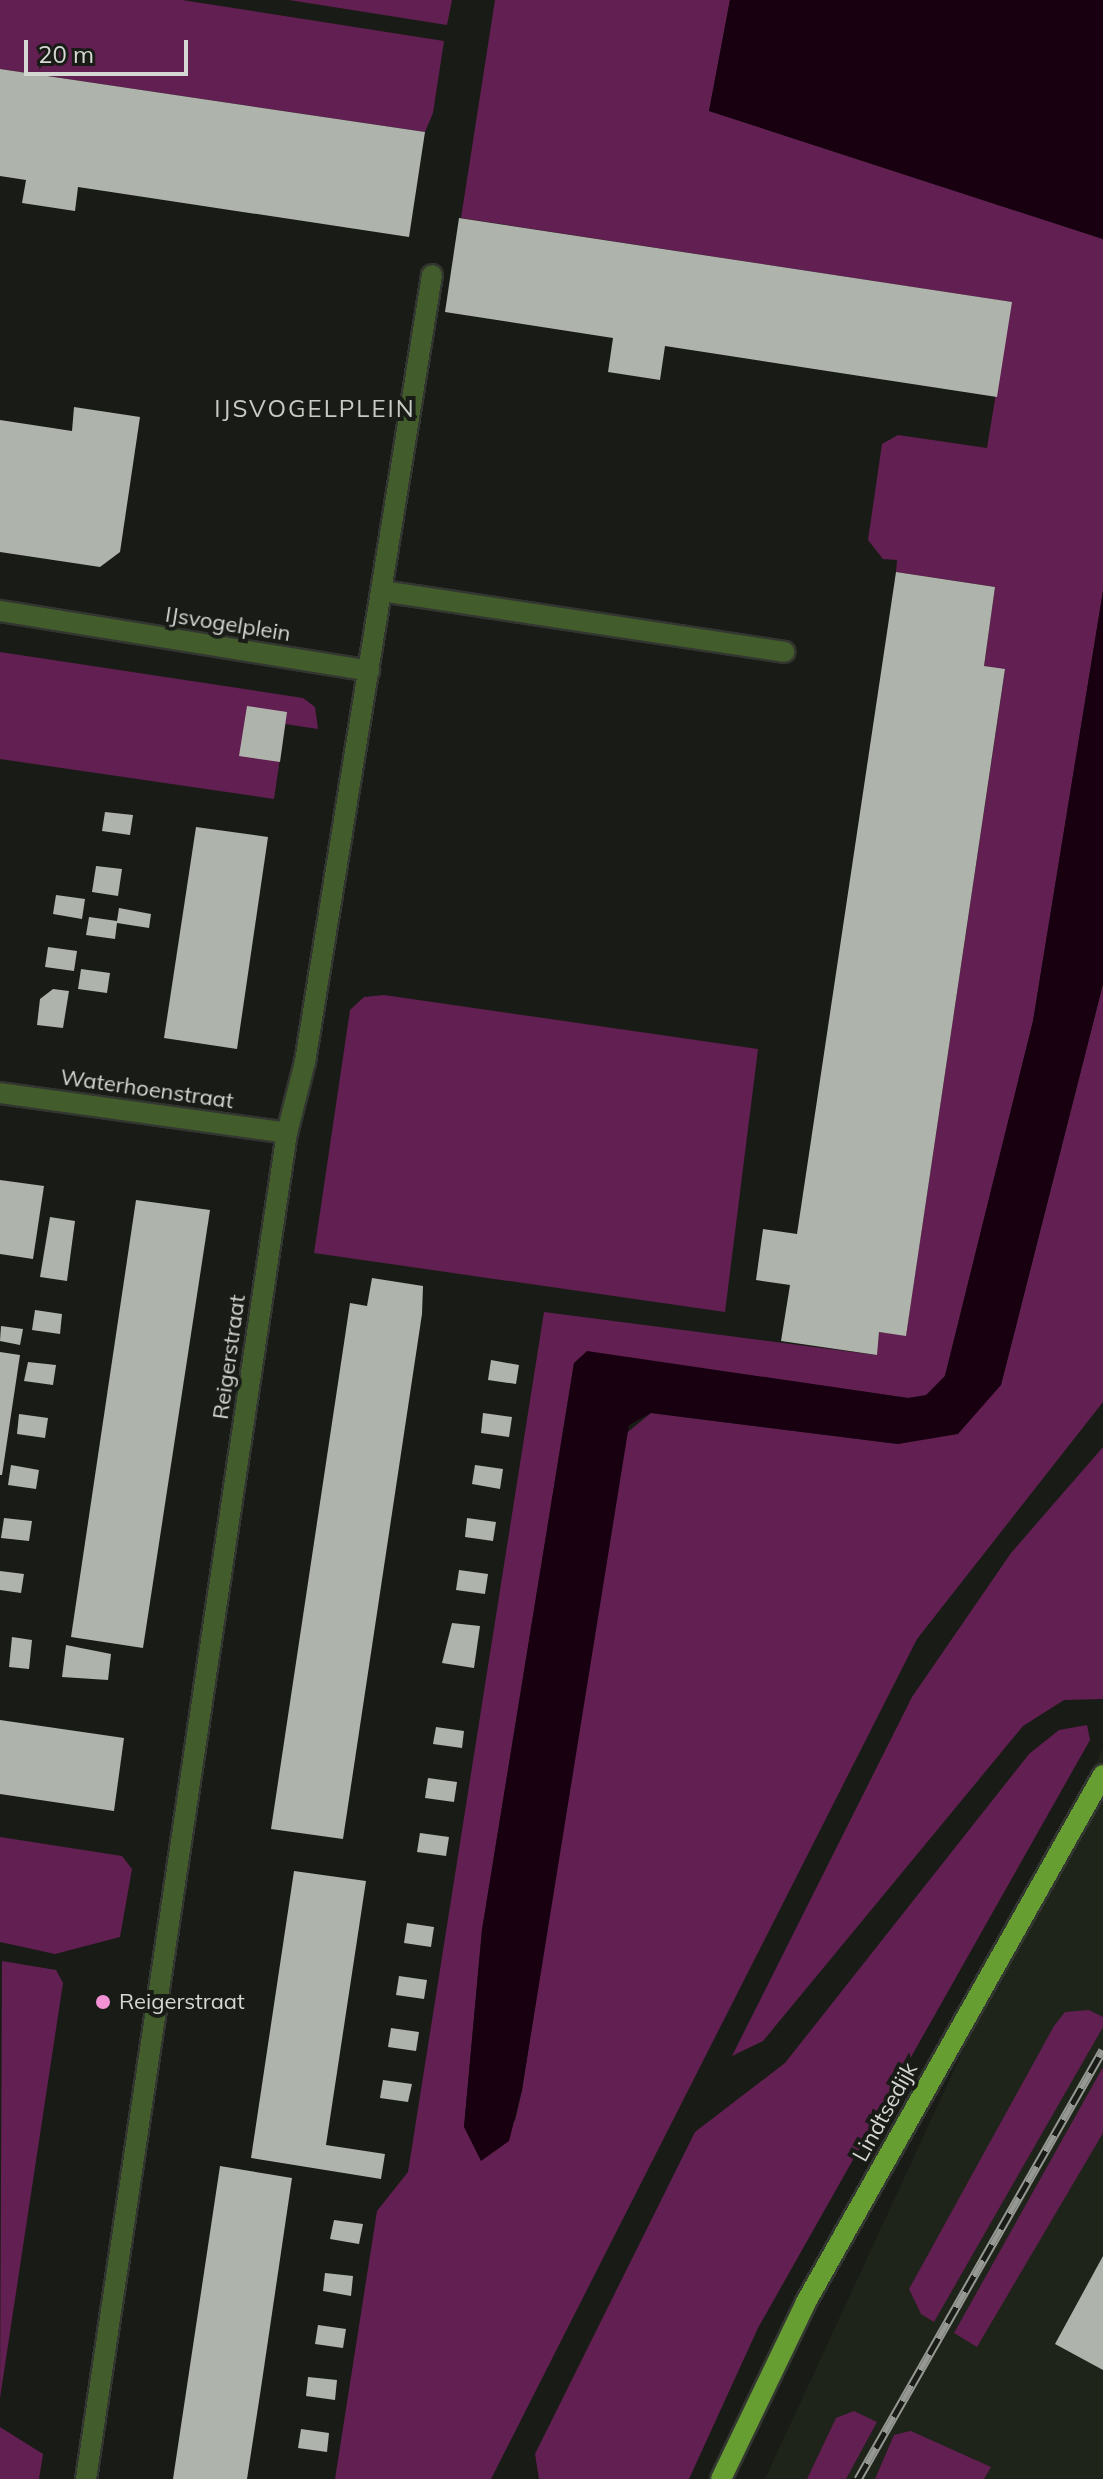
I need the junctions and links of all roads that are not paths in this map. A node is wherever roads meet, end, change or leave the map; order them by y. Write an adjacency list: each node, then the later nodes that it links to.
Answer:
1 (432, 275): 2 (street)
2 (382, 591): 4 (street); 5 (street)
3 (0, 611): 5 (street, IJsvogelplein)
4 (784, 652)
5 (369, 671): 7 (street, Reigerstraat)
6 (0, 1093): 7 (street, Waterhoenstraat)
7 (287, 1133): 9 (street, Reigerstraat)
8 (1103, 1775): 10 (main road, Lindtsedijk)
9 (86, 2479)
10 (721, 2479)

